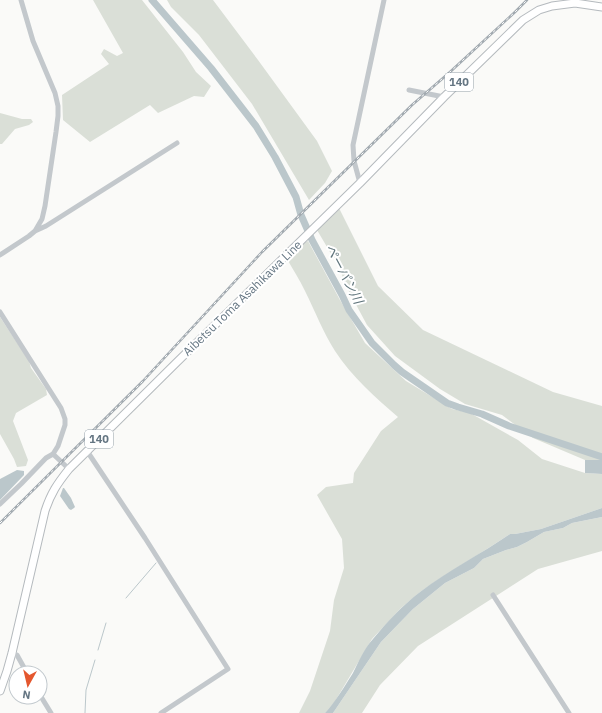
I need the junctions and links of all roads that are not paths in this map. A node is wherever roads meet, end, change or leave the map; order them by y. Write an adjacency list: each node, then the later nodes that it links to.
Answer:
1 (21, 0): 9 (street)
2 (384, 0): 8 (street)
3 (550, 3): 4 (main road, Aibetsu Toma Asahikawa Line / 140); 6 (main road, Aibetsu Toma Asahikawa Line / 140)
4 (602, 7)
5 (409, 90): 6 (street)
6 (444, 97): 8 (main road, Aibetsu Toma Asahikawa Line / 140)
7 (177, 143): 9 (street)
8 (360, 183): 12 (main road, Aibetsu Toma Asahikawa Line / 140)
9 (35, 231): 10 (street)
10 (0, 255)
11 (0, 312): 13 (street)
12 (88, 451): 14 (main road, Aibetsu Toma Asahikawa Line / 140); 20 (street)
13 (53, 454): 14 (street); 15 (street)
14 (69, 469): 17 (main road, Aibetsu Toma Asahikawa Line / 140)
15 (0, 504)
16 (493, 595): 21 (street)
17 (12, 653): 18 (street); 19 (main road, Aibetsu Toma Asahikawa Line / 140)
18 (23, 665)
19 (0, 691)
20 (161, 713)
21 (569, 713)

